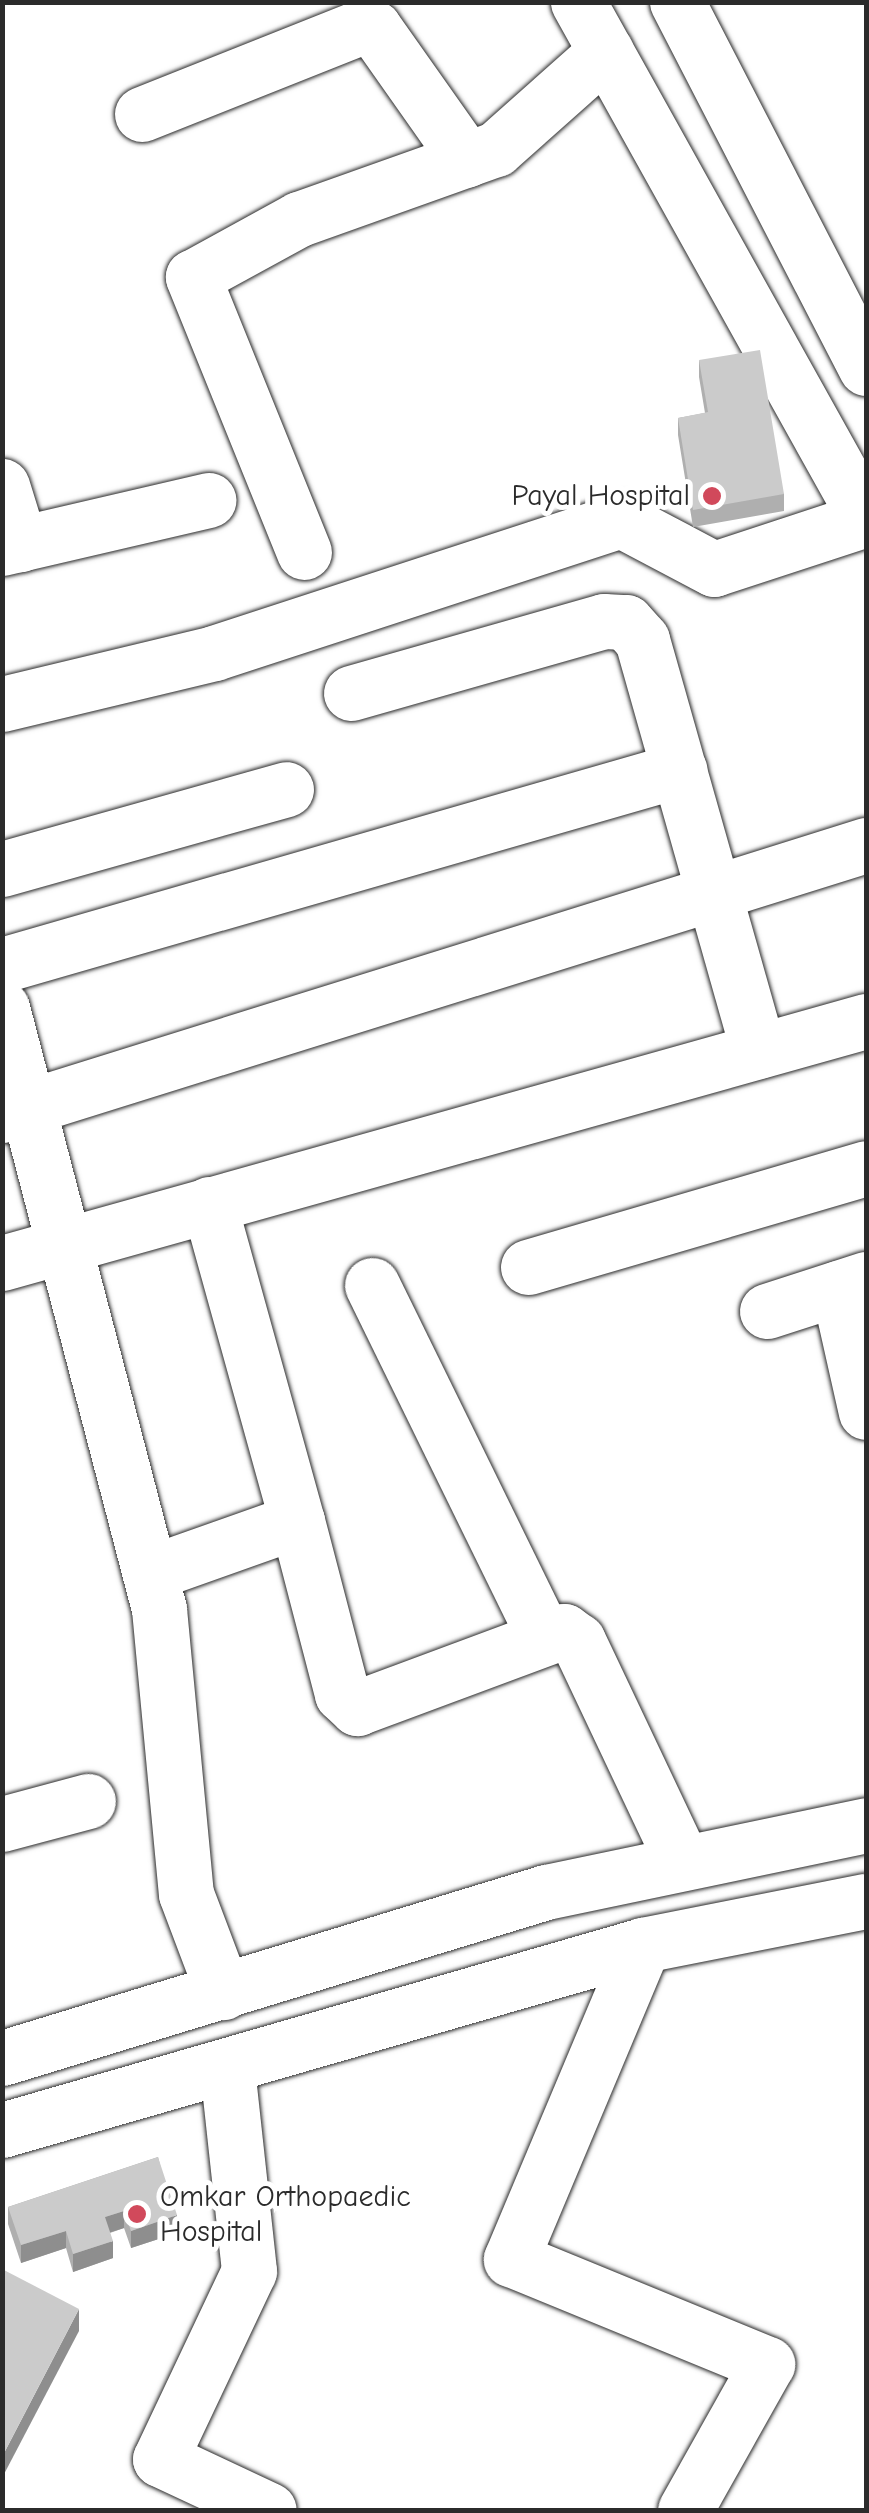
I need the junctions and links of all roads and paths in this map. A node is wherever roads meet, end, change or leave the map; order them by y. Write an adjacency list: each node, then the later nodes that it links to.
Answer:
1 (578, 2): 3 (street)
2 (677, 2): 6 (street)
3 (606, 52): 5 (street); 9 (street)
4 (142, 114): 5 (street)
5 (467, 160): 11 (street)
6 (866, 368)
7 (2, 486): 10 (street)
8 (208, 500): 10 (street)
9 (866, 519): 13 (street)
10 (12, 546)
11 (304, 552)
12 (351, 693): 14 (street)
13 (2, 704)
14 (680, 770): 18 (street); 19 (street)
15 (286, 789): 17 (street)
16 (866, 845): 18 (street)
17 (2, 869)
18 (711, 894): 22 (street); 23 (street)
19 (2, 965)
20 (2, 1008): 23 (street)
21 (866, 1020): 22 (street)
22 (758, 1051): 25 (street)
23 (16, 1111): 26 (street)
24 (866, 1168): 28 (street)
25 (209, 1204): 26 (street); 33 (street)
26 (67, 1244): 27 (street); 34 (street)
27 (2, 1264)
28 (528, 1267)
29 (852, 1284): 31 (street); 32 (street)
30 (372, 1285): 35 (street)
31 (767, 1312)
32 (866, 1412)
33 (297, 1520): 34 (street); 35 (street)
34 (150, 1574): 42 (street)
35 (543, 1634): 39 (street)
36 (88, 1801): 37 (street)
37 (2, 1824)
38 (866, 1825): 39 (street)
39 (682, 1861): 42 (street)
40 (866, 1901): 41 (street)
41 (643, 1945): 44 (street); 47 (street)
42 (223, 1992): 43 (street)
43 (2, 2058)
44 (227, 2068): 45 (street); 46 (street)
45 (2, 2130)
46 (269, 2510)
47 (685, 2510)

